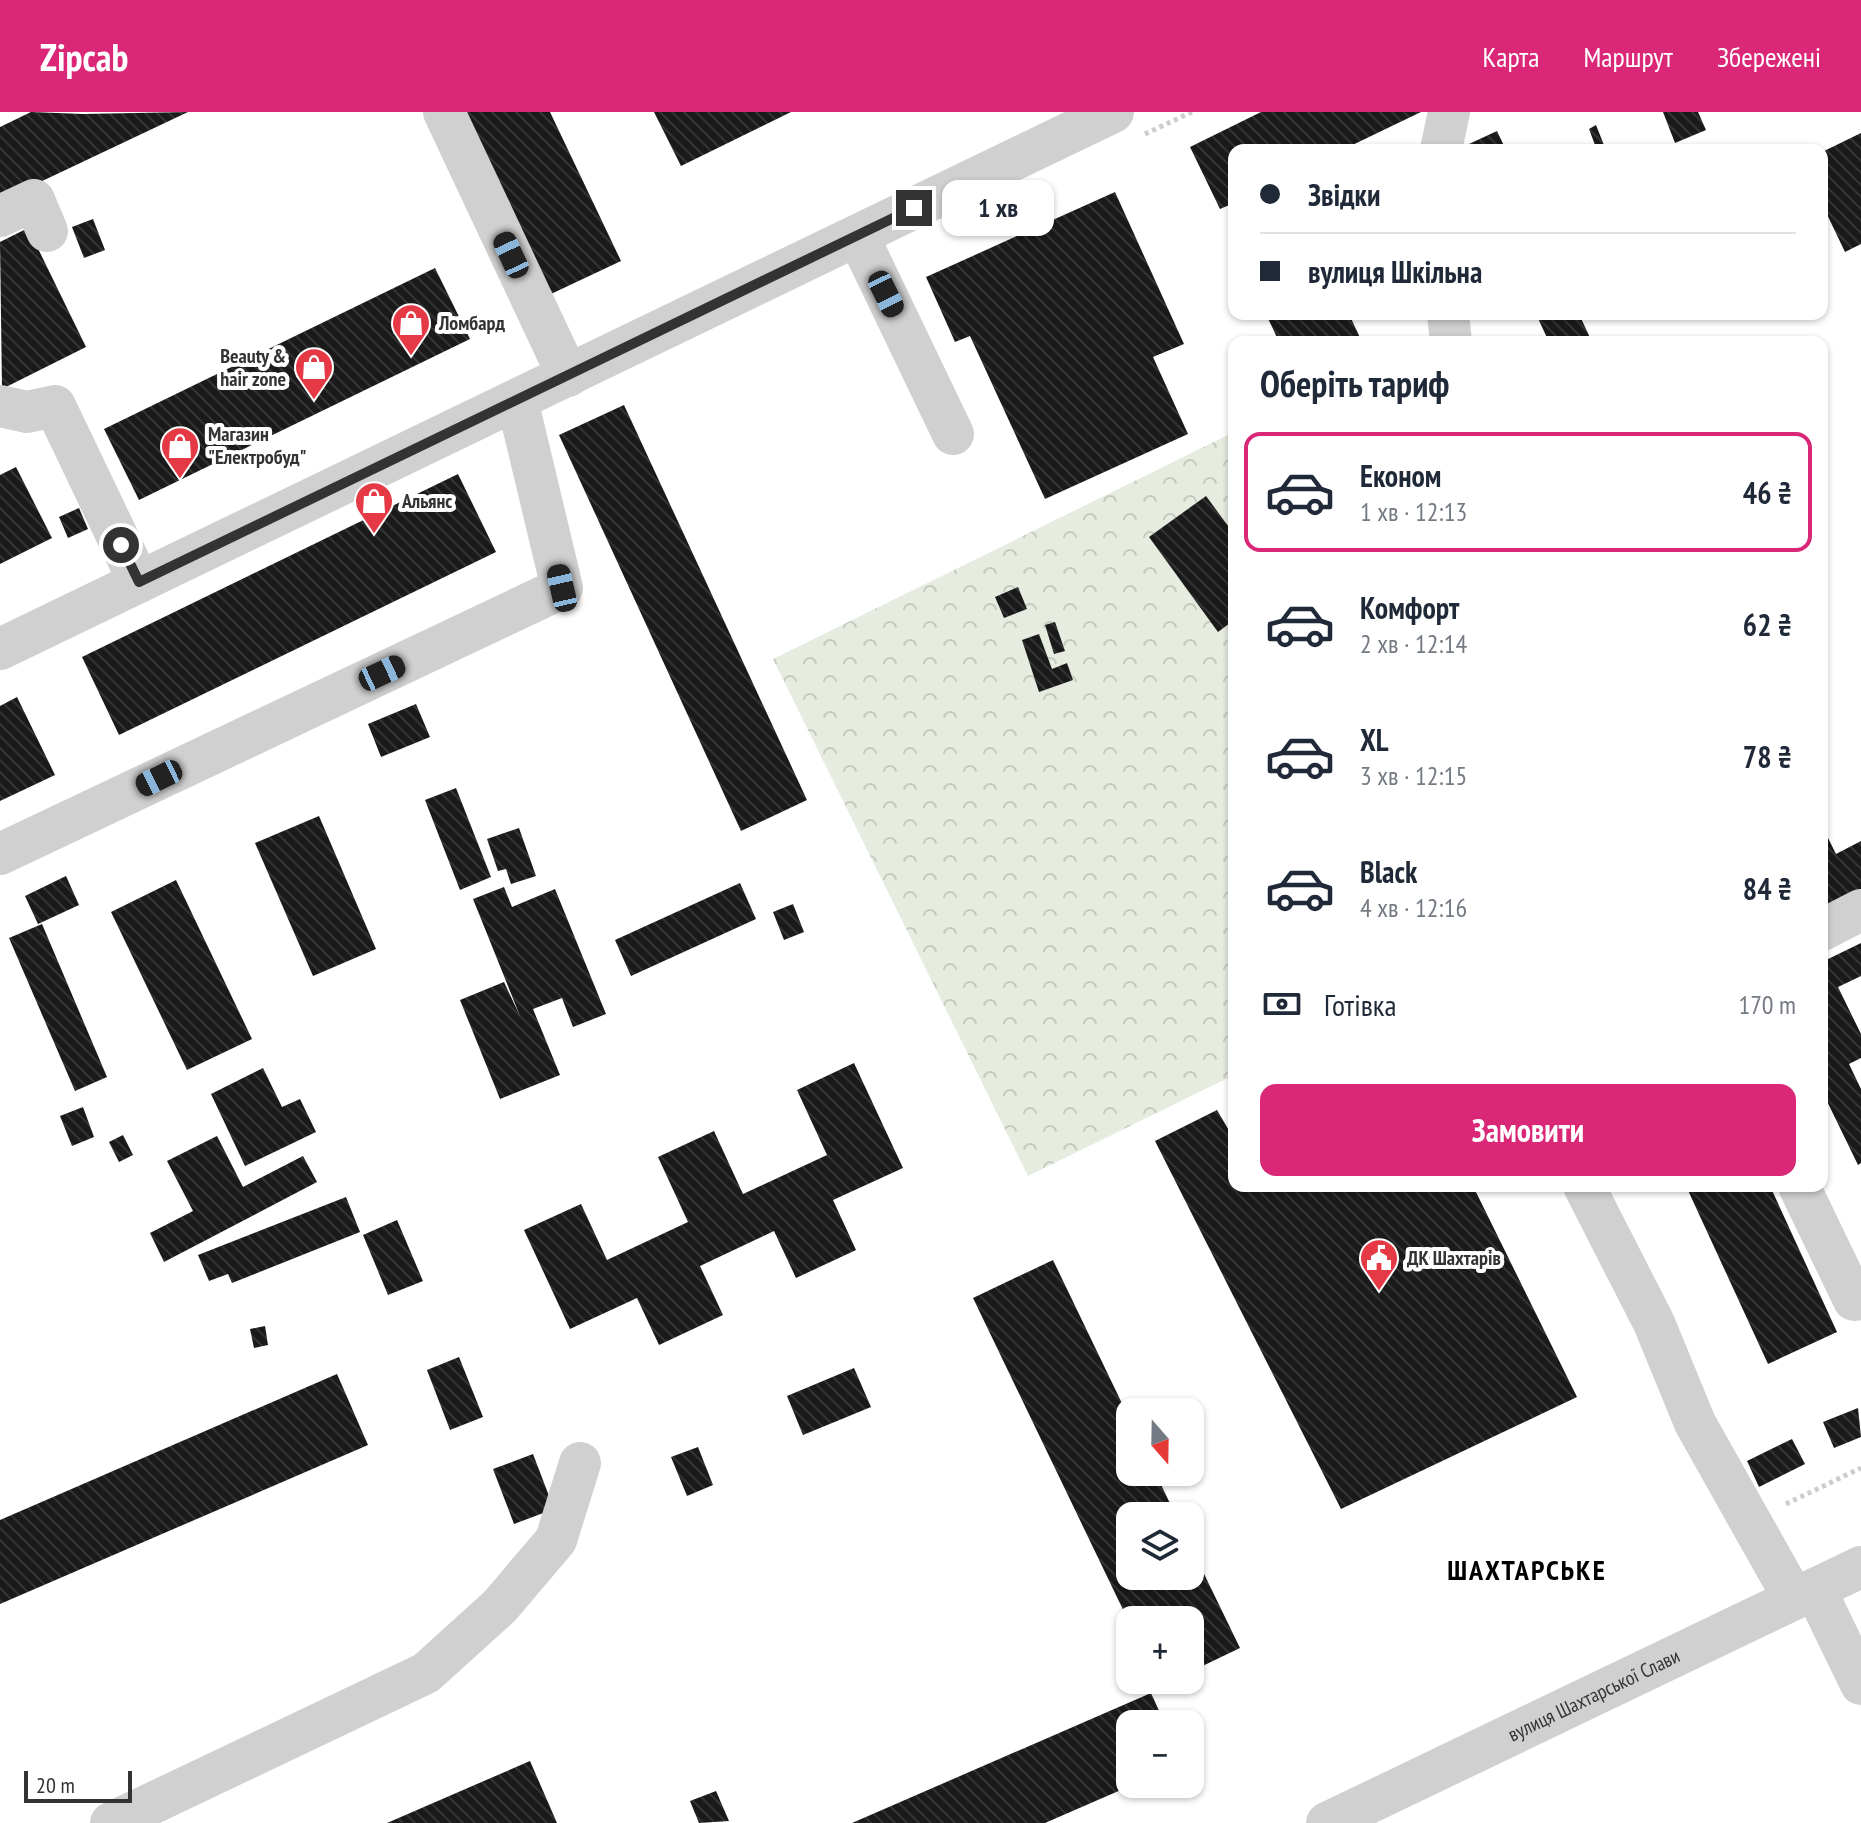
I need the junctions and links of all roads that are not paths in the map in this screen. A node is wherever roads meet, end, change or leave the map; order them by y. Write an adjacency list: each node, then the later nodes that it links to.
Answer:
1 (444, 112): 8 (street)
2 (1113, 112): 7 (street)
3 (1449, 112): 4 (street)
4 (1442, 144)
5 (0, 216): 6 (street)
6 (47, 231)
7 (858, 236): 8 (street); 11 (street)
8 (568, 376): 9 (street)
9 (517, 400): 12 (street); 14 (street)
10 (0, 406): 12 (street)
11 (953, 434)
12 (139, 582): 13 (street)
13 (0, 649)
14 (0, 854)
15 (1861, 910): 16 (street)
16 (1828, 927)
17 (1587, 1192): 22 (street)
18 (1802, 1192): 19 (street)
19 (1861, 1299)
20 (580, 1463): 24 (street)
21 (1861, 1567): 22 (street, вулиця Шахтарської Слави)
22 (1804, 1594): 23 (street); 25 (street, вулиця Шахтарської Слави)
23 (1861, 1684)
24 (111, 1823)
25 (1327, 1823)

